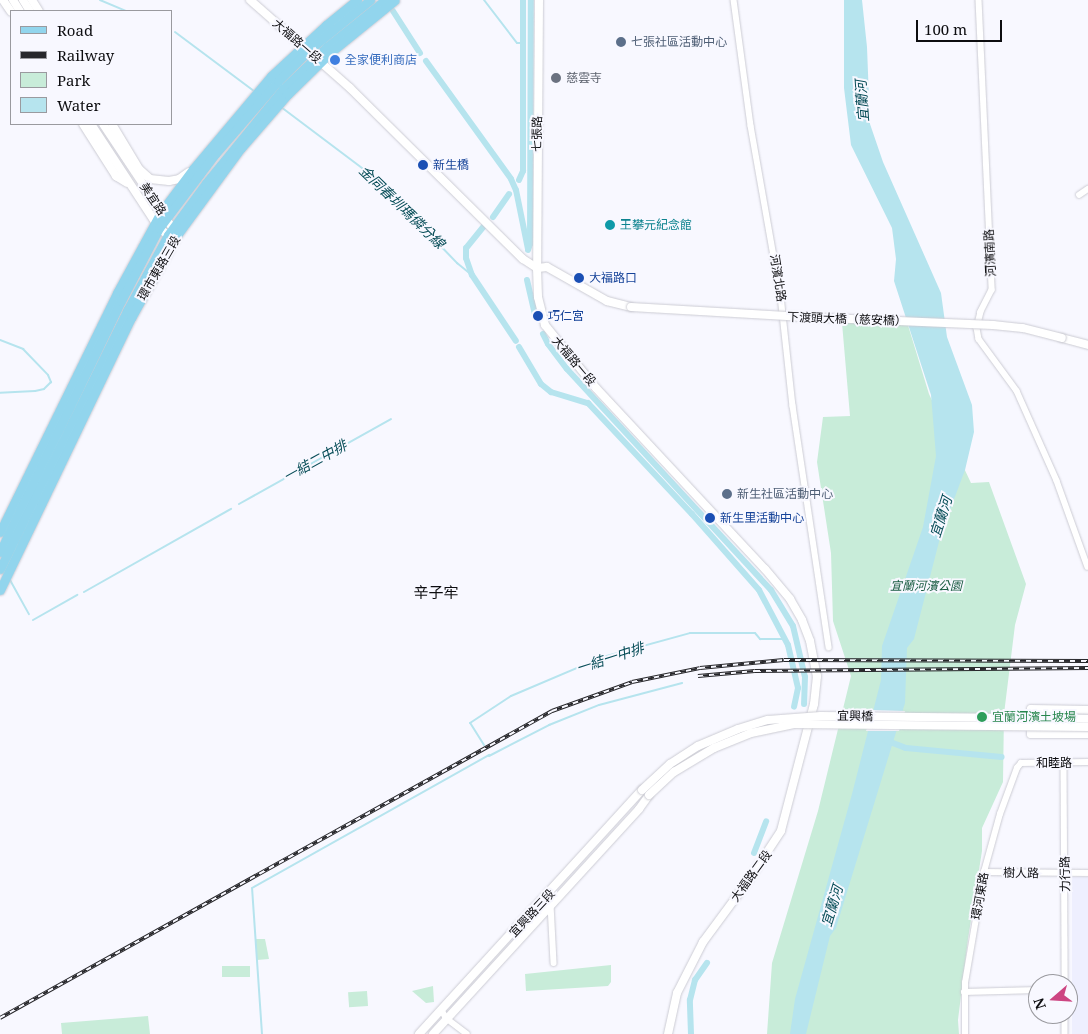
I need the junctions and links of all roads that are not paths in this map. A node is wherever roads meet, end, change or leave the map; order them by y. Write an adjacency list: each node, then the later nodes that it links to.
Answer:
1 (3, 0): 10 (street)
2 (250, 0): 11 (street, 大福路一段)
3 (356, 0): 11 (main road, 環市東路三段)
4 (370, 0): 11 (main road, 環市東路三段)
5 (385, 0): 11 (main road, 環市東路三段)
6 (395, 0): 11 (main road, 環市東路三段)
7 (540, 0): 27 (street, 七張路)
8 (734, 0): 36 (street, 河濱北路)
9 (979, 0): 30 (street, 河濱南路)
10 (10, 10)
11 (312, 54): 16 (main road, 環市東路三段); 17 (main road, 環市東路三段); 26 (main road, 環市東路三段); 27 (street, 大福路一段)
12 (84, 125): 21 (street, 美宜路)
13 (92, 125): 21 (street, 美宜路)
14 (104, 125): 19 (street, 美宜路)
15 (113, 125): 20 (street, 美宜路)
16 (228, 138): 17 (main road); 24 (main road, 環市東路三段)
17 (202, 158): 18 (main road, 環市東路三段)
18 (193, 169): 20 (street, 美宜路); 24 (main road, 環市東路三段)
19 (138, 177): 20 (street, 美宜路); 24 (street, 美宜路)
20 (150, 179)
21 (130, 185): 25 (street, 美宜路)
22 (1088, 189): 23 (street)
23 (1079, 195)
24 (164, 216): 25 (main road, 環市東路三段); 26 (street, 美宜路)
25 (157, 225): 26 (street, 美宜路); 29 (main road, 環市東路三段); 32 (main road, 環市東路三段)
26 (173, 232): 34 (main road, 環市東路三段); 35 (main road, 環市東路三段)
27 (537, 268): 28 (street, 下渡頭大橋（慈安橋）, bridge); 37 (street, 大福路一段)
28 (1088, 345)
29 (0, 532)
30 (1080, 539): 31 (street); 33 (street, 河濱南路)
31 (1088, 539)
32 (0, 552)
33 (1088, 567)
34 (0, 569)
35 (0, 590)
36 (829, 646)
37 (813, 709): 62 (street, 大福路二段)
38 (1043, 710): 39 (street); 42 (street); 42 (street)
39 (1088, 710)
40 (1088, 718): 47 (street, 宜興橋, bridge)
41 (1088, 727): 47 (street, 宜興橋, bridge)
42 (1043, 734): 43 (street)
43 (1088, 734)
44 (1088, 762): 45 (street, 和睦路)
45 (1064, 763): 46 (street, 和睦路); 49 (street, 力行路)
46 (1021, 764): 48 (street, 環河東路)
47 (646, 792): 51 (street, 宜興路三段); 52 (street, 宜興路三段)
48 (984, 872): 49 (street, 樹人路); 56 (street, 環河東路)
49 (1065, 873): 50 (street, 樹人路); 54 (street, 力行路)
50 (1088, 873)
51 (547, 896): 52 (street); 57 (street, 宜興路三段)
52 (551, 905): 53 (street); 58 (street, 宜興路三段)
53 (554, 963)
54 (1065, 974)
55 (1028, 990): 56 (street)
56 (964, 992): 63 (street, 環河東路)
57 (442, 1010): 58 (street); 59 (street, 宜興路三段)
58 (446, 1018): 60 (street, 宜興路三段); 61 (street)
59 (419, 1034)
60 (433, 1034)
61 (467, 1034)
62 (668, 1034)
63 (965, 1034)

